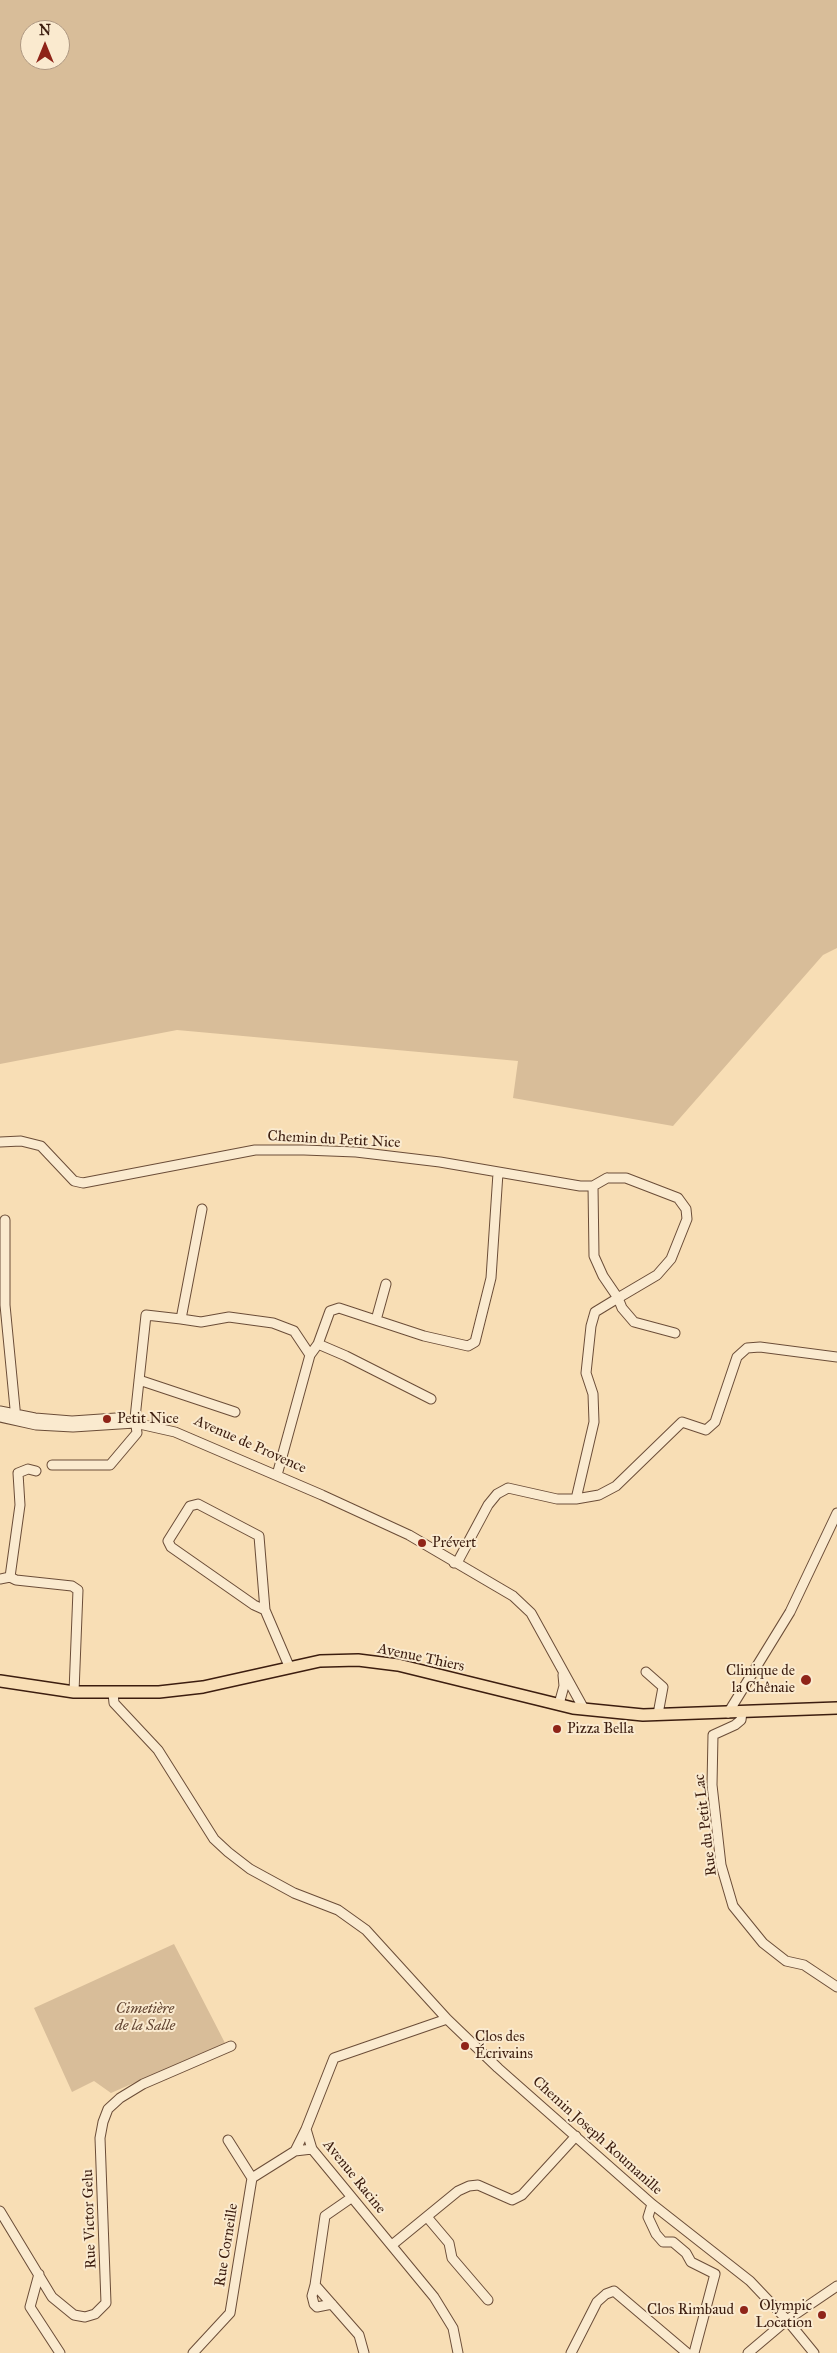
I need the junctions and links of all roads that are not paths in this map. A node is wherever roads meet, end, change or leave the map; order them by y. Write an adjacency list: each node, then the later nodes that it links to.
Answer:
1 (0, 1142): 2 (street, Chemin du Petit Nice)
2 (498, 1173): 3 (street, Chemin du Petit Nice); 9 (street)
3 (594, 1186): 7 (street); 7 (street)
4 (202, 1209): 8 (street)
5 (5, 1220): 19 (street)
6 (386, 1284): 9 (street)
7 (618, 1298): 10 (street); 24 (street)
8 (181, 1319): 12 (street); 14 (street)
9 (376, 1320): 11 (street)
10 (675, 1333)
11 (318, 1344): 12 (street); 15 (street)
12 (310, 1355): 23 (street)
13 (837, 1357): 24 (street)
14 (139, 1380): 17 (street); 20 (street)
15 (431, 1399)
16 (0, 1411): 19 (street, Avenue de Provence)
17 (235, 1412)
18 (0, 1418): 19 (street, Avenue de Provence)
19 (16, 1418): 20 (street, Avenue de Provence)
20 (135, 1421): 21 (street); 23 (street, Avenue de Provence)
21 (52, 1465)
22 (36, 1471): 27 (street)
23 (278, 1473): 26 (street, Avenue de Provence)
24 (576, 1499): 26 (street)
25 (837, 1512): 39 (street)
26 (454, 1563): 31 (street, Avenue de Provence)
27 (10, 1577): 28 (street); 34 (street)
28 (0, 1579)
29 (265, 1610): 29 (street); 30 (street)
30 (289, 1666): 35 (main road, Avenue Thiers); 36 (main road, Avenue Thiers)
31 (562, 1672): 36 (street, Avenue de Provence); 38 (street, Avenue de Provence)
32 (646, 1672): 41 (street)
33 (0, 1681): 34 (main road, Avenue Thiers)
34 (74, 1692): 35 (main road, Avenue Thiers)
35 (113, 1693): 43 (street, Chemin Joseph Roumanille)
36 (559, 1704): 38 (main road, Avenue Thiers)
37 (837, 1708): 40 (main road, Avenue Thiers)
38 (584, 1709): 41 (main road, Avenue Thiers)
39 (728, 1712): 40 (main road, Avenue Thiers); 41 (main road, Avenue Thiers)
40 (742, 1712): 42 (street, Rue du Petit Lac)
41 (658, 1714)
42 (837, 1987)
43 (447, 2019): 45 (street, Avenue Racine); 46 (street, Chemin Joseph Roumanille)
44 (231, 2046): 56 (street, Rue Victor Gelu)
45 (306, 2129): 48 (street, Avenue Racine); 49 (street)
46 (576, 2136): 52 (street, Chemin Joseph Roumanille); 54 (street)
47 (228, 2140): 50 (street)
48 (312, 2149): 49 (street); 51 (street, Avenue Racine)
49 (295, 2151): 50 (street)
50 (252, 2178): 63 (street, Rue Corneille)
51 (351, 2198): 55 (street, Avenue Racine); 57 (street)
52 (652, 2204): 61 (street, Chemin Joseph Roumanille); 68 (street)
53 (0, 2211): 56 (street, Rue Victor Gelu)
54 (427, 2216): 55 (street); 59 (street)
55 (392, 2245): 65 (street, Avenue Racine)
56 (38, 2274): 62 (street)
57 (314, 2285): 60 (street); 60 (street)
58 (837, 2286): 61 (street)
59 (488, 2300)
60 (332, 2304): 64 (street)
61 (788, 2320): 69 (street); 70 (street, Chemin Joseph Roumanille)
62 (60, 2353)
63 (192, 2353)
64 (364, 2353)
65 (458, 2353)
66 (572, 2353): 67 (street)
67 (687, 2353)
68 (694, 2353)
69 (748, 2353)
70 (814, 2353)

